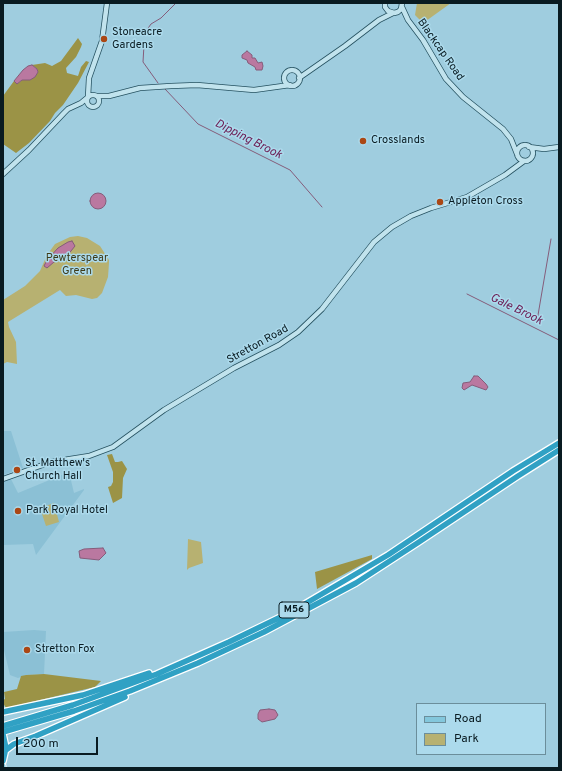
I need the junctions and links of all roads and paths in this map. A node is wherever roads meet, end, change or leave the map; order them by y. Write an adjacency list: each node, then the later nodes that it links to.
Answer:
1 (107, 3): 11 (street)
2 (385, 5): 4 (street, Blackcap Road); 5 (street)
3 (402, 5): 4 (street); 6 (street, Blackcap Road)
4 (394, 13): 5 (street); 6 (street, Blackcap Road)
5 (379, 20): 7 (street)
6 (408, 20): 20 (street, Blackcap Road)
7 (310, 70): 8 (street); 10 (street)
8 (295, 71): 9 (street); 10 (street)
9 (284, 78): 12 (street); 13 (street)
10 (299, 78): 12 (street)
11 (89, 85): 14 (street); 16 (street)
12 (290, 85): 13 (street)
13 (275, 86): 15 (street)
14 (97, 95): 15 (street); 16 (street); 17 (street)
15 (109, 96): 17 (street)
16 (87, 97): 18 (street); 19 (street)
17 (99, 104): 19 (street)
18 (78, 105): 19 (street); 29 (street)
19 (89, 105)
20 (511, 139): 21 (street, Blackcap Road); 25 (street, Blackcap Road)
21 (524, 146): 22 (street); 25 (street)
22 (530, 147): 24 (street); 26 (street)
23 (559, 147): 24 (street)
24 (544, 149): 26 (street)
25 (517, 155): 27 (street); 28 (street, Stretton Road)
26 (532, 155): 27 (street)
27 (524, 161): 28 (street, Stretton Road)
28 (511, 170): 32 (street, Stretton Road)
29 (3, 174)
30 (559, 443): 33 (highway, M56)
31 (559, 450): 34 (highway, M56)
32 (3, 479)
33 (177, 666): 35 (highway, M56); 36 (highway, M56)
34 (161, 679): 37 (highway, M56); 38 (highway, M56)
35 (3, 712)
36 (3, 726)
37 (3, 734): 38 (highway)
38 (6, 750): 39 (highway)
39 (3, 764)

